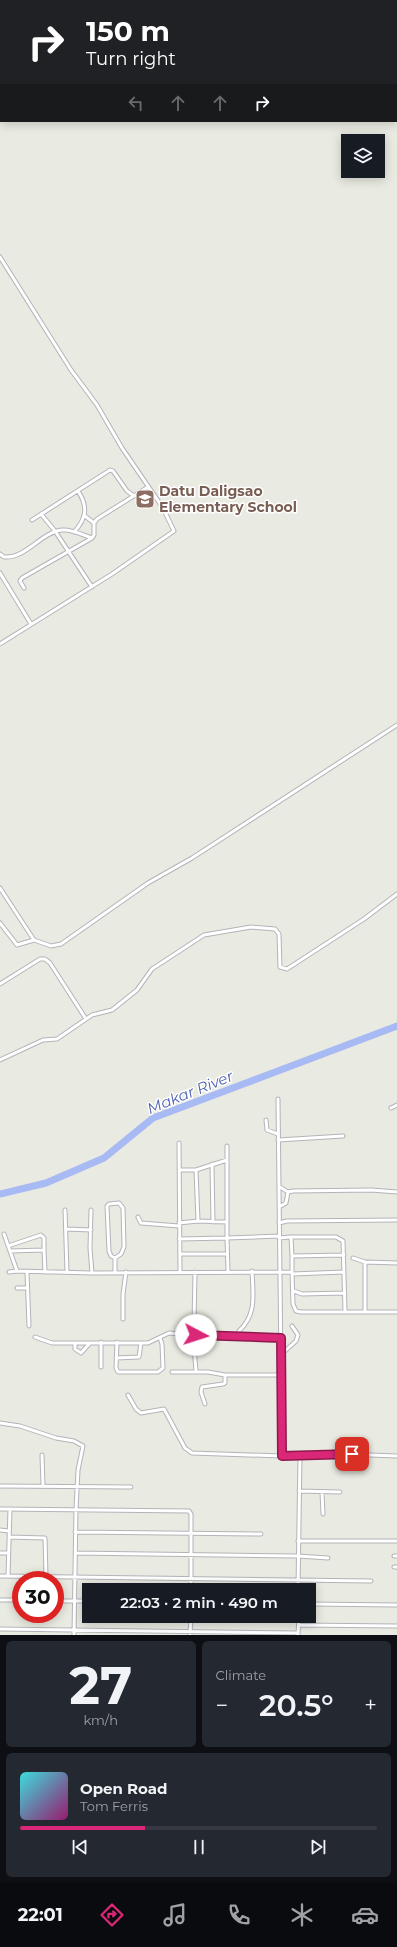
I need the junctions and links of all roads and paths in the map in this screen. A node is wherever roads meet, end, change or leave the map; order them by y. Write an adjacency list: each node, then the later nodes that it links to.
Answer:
1 (0, 257): 2 (street)
2 (148, 487): 4 (street); 15 (street)
3 (78, 491): 4 (street); 5 (street); 6 (street)
4 (134, 496): 8 (street)
5 (41, 514): 7 (street); 9 (street)
6 (85, 516): 8 (street); 10 (street)
7 (32, 520)
8 (94, 523): 11 (street)
9 (56, 532): 10 (street); 12 (street); 13 (street)
10 (74, 532): 11 (street)
11 (92, 538): 12 (street)
12 (69, 552): 15 (street); 16 (street)
13 (0, 554)
14 (0, 574): 17 (street)
15 (92, 587): 17 (street)
16 (24, 588)
17 (31, 624): 18 (street)
18 (0, 644)
19 (397, 725): 23 (street)
20 (0, 888): 23 (street)
21 (397, 894): 25 (street)
22 (0, 923): 23 (street)
23 (34, 940)
24 (0, 984): 25 (street)
25 (86, 1019): 26 (street)
26 (0, 1060)
27 (278, 1099): 31 (street)
28 (397, 1105): 29 (street)
29 (391, 1108)
30 (266, 1120): 31 (street)
31 (278, 1134): 33 (street)
32 (344, 1136): 33 (street)
33 (278, 1140): 40 (street)
34 (179, 1143): 38 (street)
35 (227, 1146): 36 (street)
36 (227, 1160): 37 (street); 50 (street)
37 (212, 1164): 39 (street); 49 (street)
38 (179, 1170): 39 (street); 52 (street)
39 (196, 1170): 48 (street)
40 (280, 1187): 41 (street); 43 (street)
41 (288, 1192): 42 (street); 43 (street)
42 (397, 1192)
43 (279, 1207): 51 (street)
44 (65, 1210): 53 (street)
45 (91, 1210): 54 (street)
46 (138, 1218): 52 (street)
47 (397, 1220): 51 (street)
48 (198, 1221): 49 (street); 52 (street)
49 (213, 1222): 50 (street)
50 (227, 1222): 58 (street)
51 (279, 1223): 56 (street)
52 (179, 1224): 59 (street)
53 (66, 1229): 54 (street); 78 (street)
54 (91, 1230): 84 (street)
55 (4, 1234): 60 (street)
56 (279, 1237): 57 (street); 58 (street); 82 (street)
57 (291, 1237): 65 (street); 66 (street)
58 (227, 1238): 59 (street); 64 (street)
59 (179, 1239): 63 (street)
60 (8, 1246): 61 (street); 62 (street)
61 (44, 1250): 62 (street); 77 (street)
62 (10, 1251): 71 (street)
63 (180, 1254): 64 (street); 72 (street)
64 (227, 1254): 73 (street)
65 (344, 1255): 66 (street); 83 (street)
66 (292, 1256): 85 (street)
67 (115, 1258): 67 (street); 79 (street)
68 (353, 1258): 69 (street)
69 (365, 1262): 70 (street); 91 (street)
70 (397, 1264)
71 (17, 1271): 75 (street); 76 (street)
72 (180, 1271): 80 (street); 81 (street)
73 (228, 1271): 74 (street); 81 (street)
74 (252, 1271): 82 (street); 98 (street)
75 (8, 1272)
76 (27, 1272): 77 (street); 87 (street)
77 (45, 1272): 78 (street)
78 (67, 1272): 84 (street)
79 (115, 1272): 80 (street); 84 (street)
80 (126, 1272): 93 (street)
81 (195, 1272): 96 (street)
82 (279, 1272): 85 (street); 100 (street)
83 (344, 1272): 85 (street); 89 (street)
84 (92, 1273)
85 (292, 1273): 88 (street)
86 (17, 1288): 87 (street)
87 (27, 1288): 94 (street)
88 (294, 1291): 89 (street); 90 (street)
89 (345, 1293): 90 (street)
90 (345, 1311): 91 (street)
91 (365, 1312): 92 (street)
92 (397, 1312)
93 (123, 1319)
94 (29, 1326)
95 (292, 1326): 106 (street)
96 (195, 1335): 98 (street); 99 (street); 110 (street)
97 (34, 1337): 101 (street)
98 (239, 1337): 100 (street)
99 (160, 1338): 105 (street); 107 (street)
100 (281, 1338): 112 (street)
101 (75, 1342): 104 (street); 104 (street)
102 (101, 1342): 103 (street); 104 (street); 108 (street)
103 (117, 1342): 105 (street); 107 (street)
104 (90, 1343)
105 (141, 1343): 107 (street)
106 (285, 1352)
107 (116, 1358)
108 (101, 1367)
109 (172, 1372): 110 (street)
110 (196, 1372): 111 (street)
111 (225, 1375): 112 (street); 114 (street)
112 (281, 1375): 118 (street)
113 (128, 1395): 118 (street)
114 (205, 1404)
115 (0, 1423): 122 (street)
116 (42, 1455): 121 (street)
117 (300, 1455): 118 (street); 119 (street); 124 (street)
118 (282, 1456)
119 (397, 1456)
120 (0, 1486): 121 (street)
121 (43, 1486): 122 (street)
122 (77, 1486): 123 (street); 129 (street)
123 (131, 1487)
124 (299, 1492): 125 (street); 137 (street)
125 (322, 1492): 126 (street); 130 (street)
126 (340, 1492)
127 (0, 1509): 128 (street)
128 (10, 1509): 129 (street); 132 (street)
129 (76, 1509): 133 (street); 134 (street)
130 (322, 1514)
131 (0, 1530): 132 (street)
132 (9, 1530): 136 (street)
133 (75, 1532): 134 (street); 141 (street)
134 (192, 1533): 135 (street); 142 (street)
135 (261, 1534)
136 (9, 1537): 140 (street); 145 (street)
137 (298, 1540): 138 (street); 143 (street)
138 (397, 1541)
139 (0, 1553): 140 (street)
140 (8, 1553): 147 (street)
141 (75, 1553): 142 (street); 150 (street)
142 (192, 1556): 143 (street); 151 (street)
143 (298, 1556): 144 (street); 152 (street)
144 (328, 1558)
145 (46, 1571)
146 (0, 1576): 147 (street)
147 (8, 1576): 148 (street)
148 (12, 1576)
149 (64, 1577): 150 (street)
150 (75, 1577): 151 (street); 158 (street)
151 (191, 1579): 152 (street); 154 (street)
152 (298, 1580): 153 (street)
153 (371, 1581)
154 (191, 1583)
155 (0, 1600): 156 (street)
156 (12, 1600)
157 (64, 1601): 158 (street)
158 (74, 1601): 159 (street); 166 (street)
159 (82, 1601)
160 (316, 1604): 161 (street)
161 (397, 1605)
162 (190, 1623): 167 (street)
163 (299, 1625): 164 (street); 168 (street)
164 (397, 1626)
165 (0, 1629): 166 (street)
166 (74, 1629): 167 (street); 169 (street)
167 (190, 1631): 168 (street); 170 (street)
168 (298, 1634)
169 (74, 1635)
170 (190, 1635)

